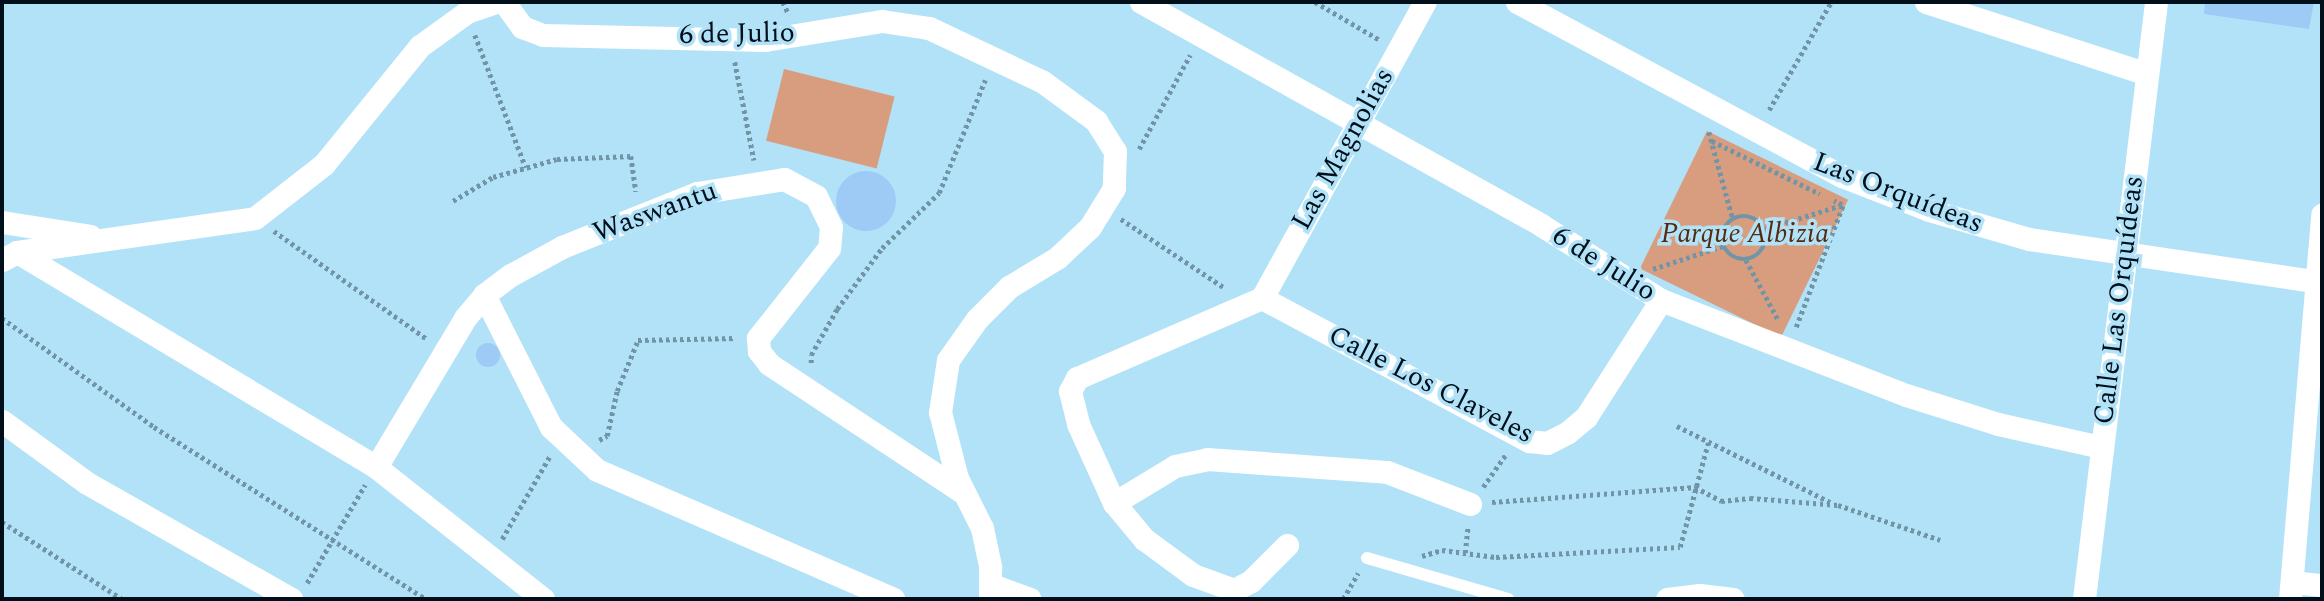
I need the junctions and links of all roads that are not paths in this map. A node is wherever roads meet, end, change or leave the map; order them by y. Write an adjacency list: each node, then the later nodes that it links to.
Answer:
1 (496, 2): 12 (street)
2 (504, 2): 22 (street, 6 de Julio)
3 (1141, 2): 9 (street, 6 de Julio)
4 (1425, 2): 9 (street, Las Magnolias)
5 (1517, 2): 14 (street, Las Orquídeas)
6 (1926, 2): 8 (street)
7 (2156, 2): 8 (street, Calle Las Orquídeas)
8 (2147, 74): 14 (street, Calle Las Orquídeas)
9 (1355, 124): 17 (street, 6 de Julio); 18 (street, Las Magnolias)
10 (2322, 214): 15 (street)
11 (2, 222): 12 (street)
12 (107, 239): 13 (street)
13 (9, 256): 21 (street)
14 (2123, 256): 15 (street, Las Orquídeas); 20 (street, Calle Las Orquídeas)
15 (2314, 281): 28 (street)
16 (484, 295): 21 (street, Waswantu); 22 (street, Waswantu); 32 (street)
17 (1661, 300): 18 (street, Calle Los Claveles); 20 (street, 6 de Julio)
18 (1256, 301): 23 (street)
19 (2, 421): 30 (street)
20 (2101, 447): 37 (street, Calle Las Orquídeas)
21 (376, 467): 31 (street)
22 (964, 494): 29 (street)
23 (1114, 503): 24 (street); 25 (street)
24 (1470, 503)
25 (1287, 545)
26 (1367, 558): 34 (lane)
27 (2322, 585): 28 (street)
28 (2291, 591)
29 (991, 592): 33 (street)
30 (298, 593)
31 (543, 599)
32 (893, 599)
33 (1030, 599)
34 (1508, 599)
35 (1678, 599): 36 (street)
36 (1733, 599)
37 (2084, 599)

